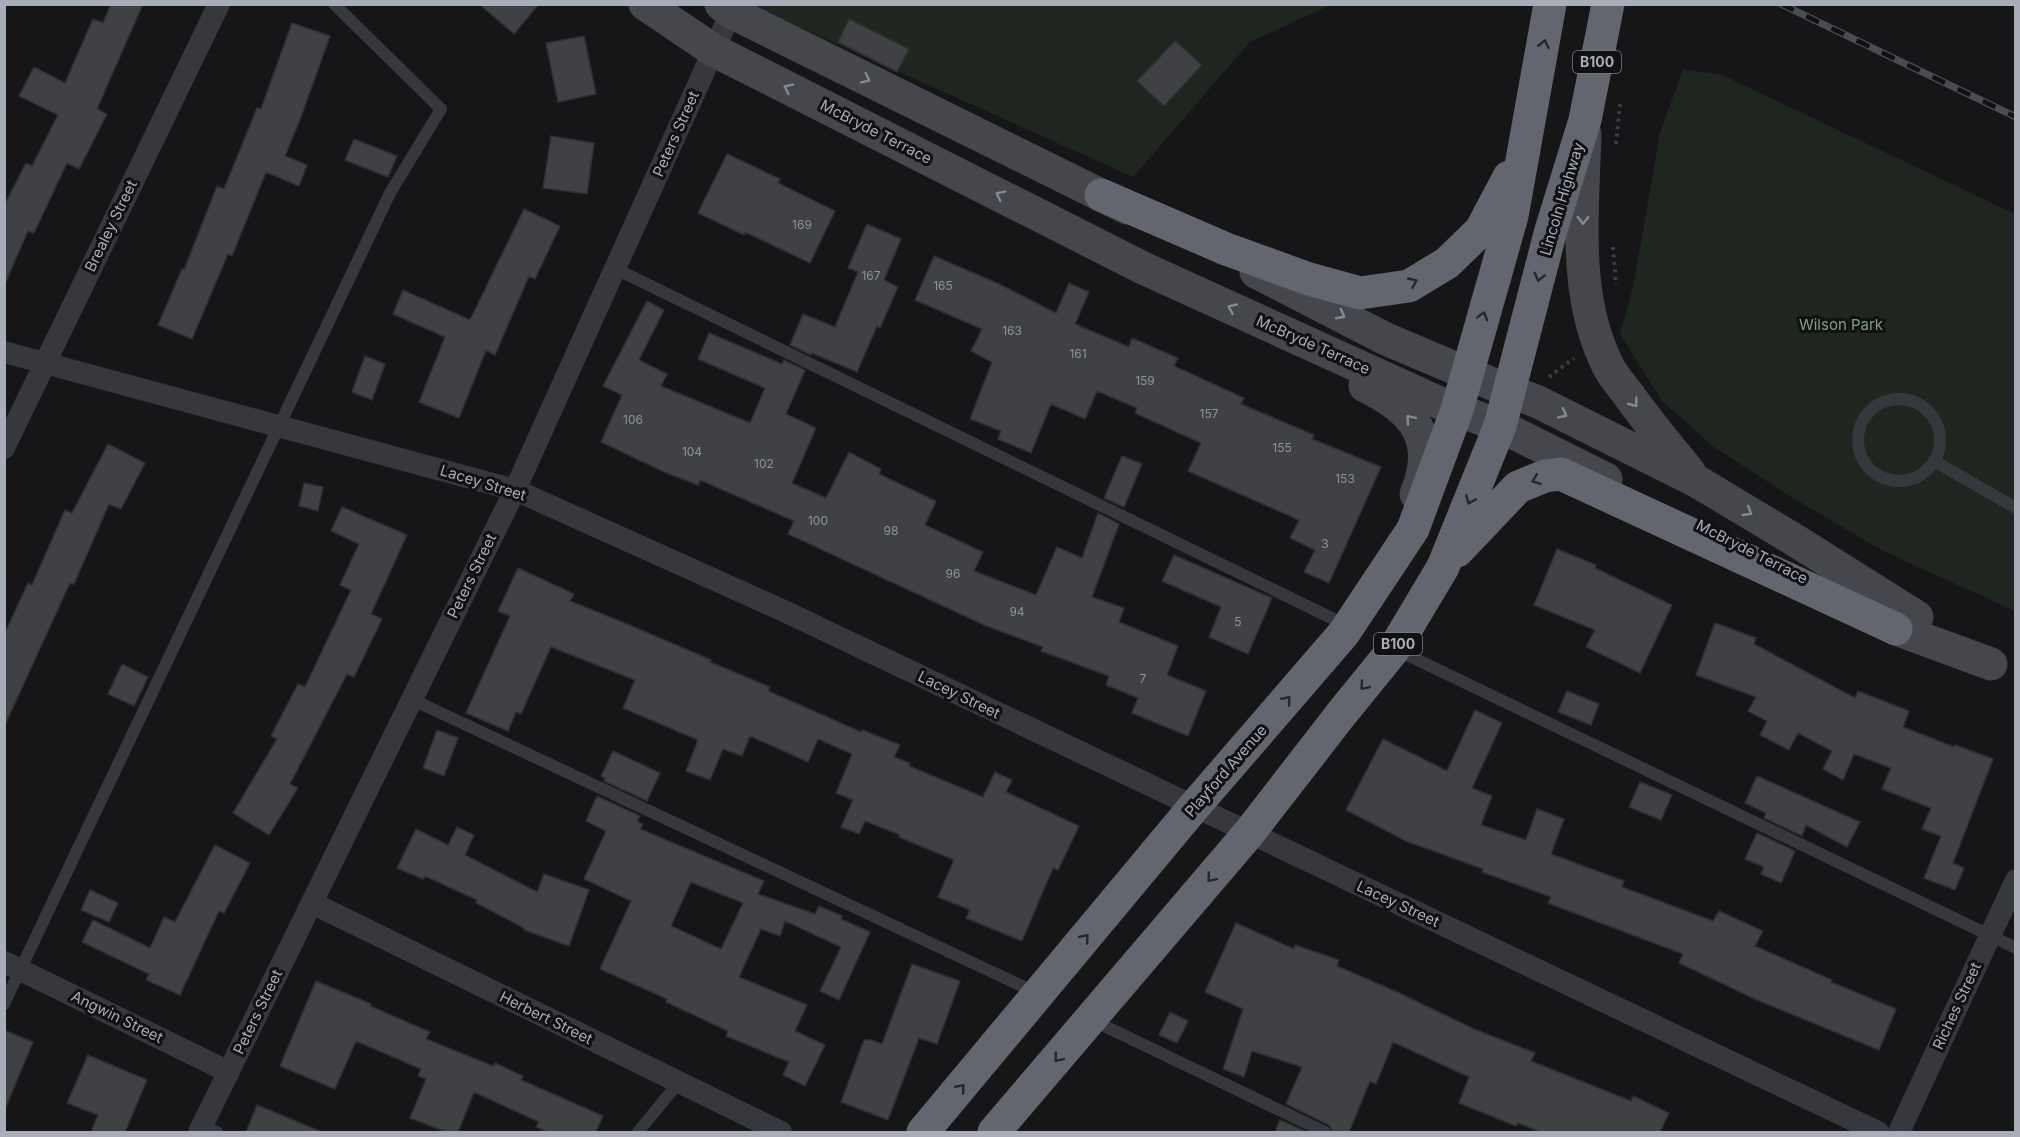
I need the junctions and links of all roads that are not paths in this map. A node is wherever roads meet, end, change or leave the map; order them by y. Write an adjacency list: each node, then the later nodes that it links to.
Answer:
1 (219, 4): 16 (street, Brealey Street)
2 (334, 4): 20 (lane)
3 (645, 4): 7 (main road, McBryde Terrace)
4 (1550, 4): 8 (highway, one-way to 4)
5 (1608, 4): 9 (highway, Lincoln Highway / B100)
6 (726, 8): 7 (street, Peters Street); 10 (main road, McBryde Terrace, one-way to 10)
7 (713, 50): 12 (main road, McBryde Terrace, one-way to 7); 13 (street, Peters Street)
8 (1535, 91): 11 (highway, one-way to 8); 17 (highway, one-way to 8)
9 (1585, 120): 18 (highway, Lincoln Highway / B100, one-way to 18); 24 (main road, one-way to 24)
10 (1045, 168): 11 (main road, McBryde Terrace); 12 (main road)
11 (1101, 195): 17 (main road, McBryde Terrace, one-way to 17)
12 (1143, 268): 14 (main road, McBryde Terrace, one-way to 12)
13 (616, 269): 25 (street, Peters Street); 28 (lane)
14 (1274, 327): 19 (main road, McBryde Terrace); 28 (main road, one-way to 14)
15 (4, 352): 16 (street, Lacey Street)
16 (45, 363): 20 (street, Lacey Street); 22 (street, Brealey Street)
17 (1467, 373): 18 (main road, McBryde Terrace); 19 (highway, Playford Avenue)
18 (1509, 391): 21 (highway, B100); 24 (main road, McBryde Terrace, one-way to 24)
19 (1457, 410): 21 (main road, McBryde Terrace); 28 (highway, Playford Avenue)
20 (279, 426): 25 (street, Lacey Street); 39 (lane)
21 (1500, 426): 27 (highway, B100, one-way to 27); 29 (main road, McBryde Terrace)
22 (4, 448)
23 (1934, 461): 23 (lane); 26 (lane)
24 (1698, 482): 31 (main road, McBryde Terrace, one-way to 31)
25 (515, 490): 32 (street, Peters Street); 33 (street, Lacey Street)
26 (2016, 508)
27 (1443, 567): 29 (highway, one-way to 27); 30 (highway, B100)
28 (1356, 617): 33 (highway, Playford Avenue, one-way to 28)
29 (1896, 629): 31 (main road, McBryde Terrace)
30 (1394, 649): 34 (highway, B100, one-way to 34); 37 (lane)
31 (2003, 671)
32 (411, 699): 36 (street, Peters Street); 40 (lane)
33 (1193, 808): 34 (street, Lacey Street); 40 (highway, Playford Avenue, one-way to 33)
34 (1249, 833): 42 (highway, B100, one-way to 42); 51 (street, Lacey Street)
35 (2016, 880): 37 (street, Riches Street)
36 (312, 903): 43 (street, Peters Street); 44 (street, Herbert Street)
37 (1989, 935): 38 (lane); 52 (street, Riches Street)
38 (2016, 948)
39 (13, 966): 41 (lane); 43 (street, Angwin Street)
40 (1039, 993): 48 (highway, Playford Avenue, one-way to 40)
41 (4, 1004)
42 (1091, 1019): 49 (highway, B100, one-way to 49); 50 (lane)
43 (229, 1072): 45 (street, Peters Street)
44 (679, 1083): 46 (lane); 47 (street, Herbert Street)
45 (206, 1130)
46 (638, 1132)
47 (781, 1132)
48 (923, 1132)
49 (994, 1132)
50 (1325, 1132)
51 (1878, 1132)
52 (1899, 1132)

